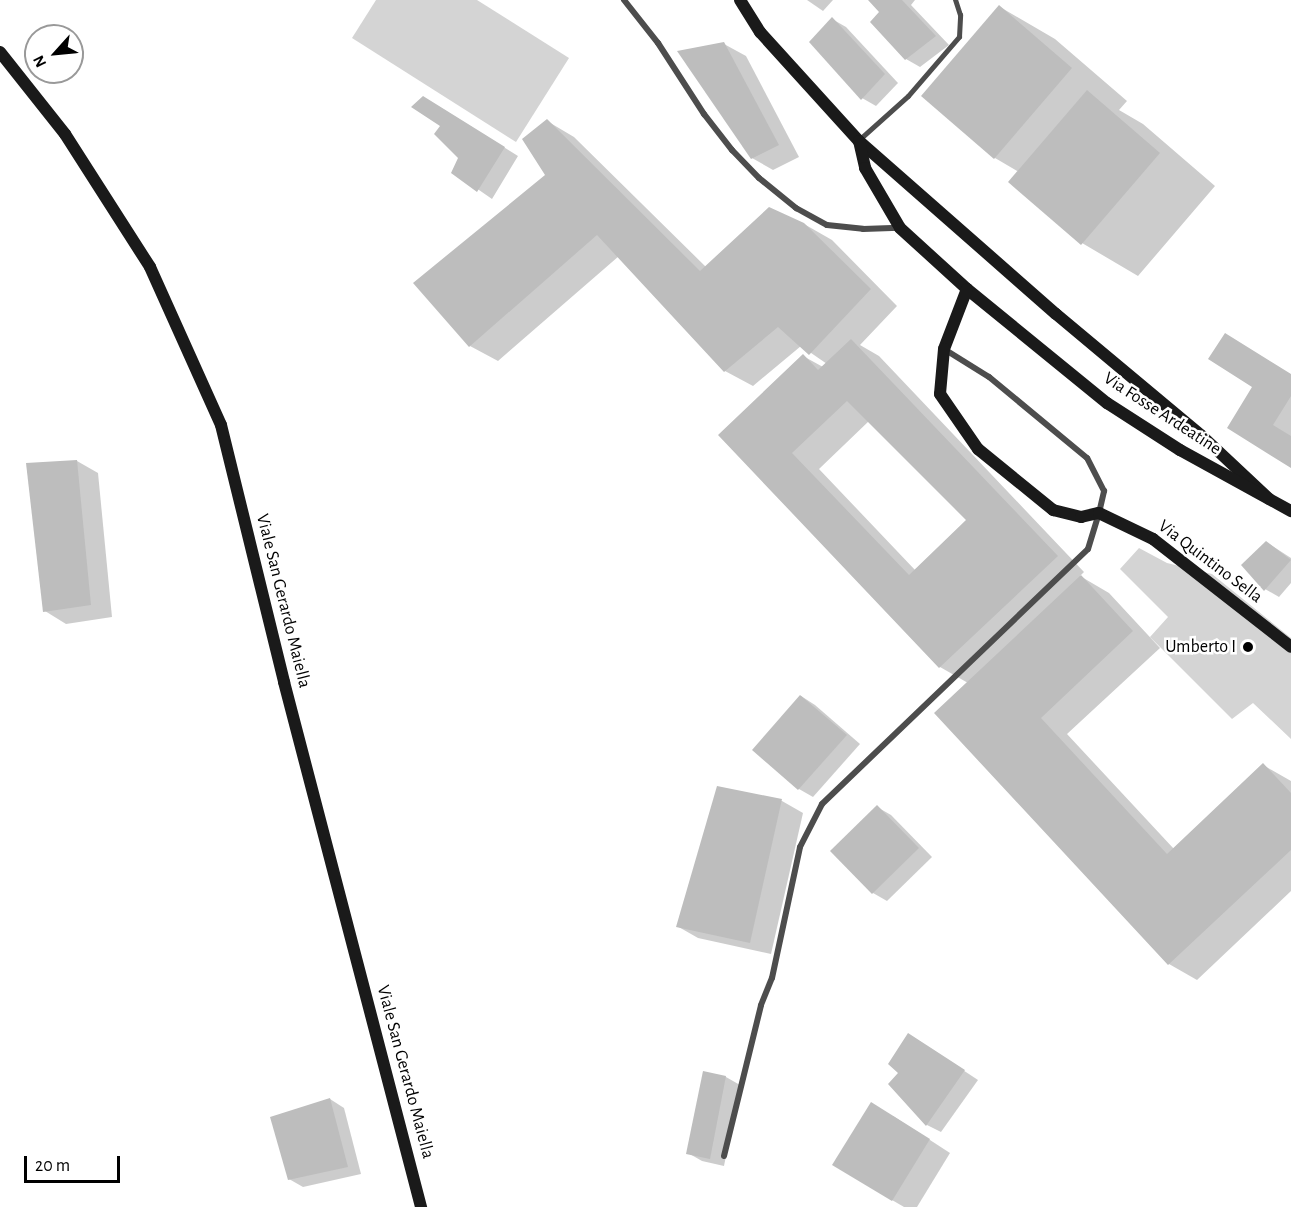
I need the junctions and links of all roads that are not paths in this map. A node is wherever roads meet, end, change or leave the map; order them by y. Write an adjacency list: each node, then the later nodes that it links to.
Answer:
1 (624, 0): 6 (street)
2 (740, 0): 5 (main road)
3 (955, 0): 5 (lane)
4 (0, 52): 14 (main road, Viale San Gerardo Maiella)
5 (859, 141): 6 (main road); 9 (main road)
6 (900, 228): 7 (main road, Via Fosse Ardeatine)
7 (967, 289): 8 (main road, Via Quintino Sella); 9 (main road, Via Fosse Ardeatine)
8 (944, 349): 11 (street); 11 (main road, Via Quintino Sella)
9 (1269, 499): 10 (main road, Via Fosse Ardeatine)
10 (1291, 511)
11 (1099, 513): 12 (main road, Via Quintino Sella); 13 (street)
12 (1291, 647)
13 (724, 1156)
14 (421, 1207)

